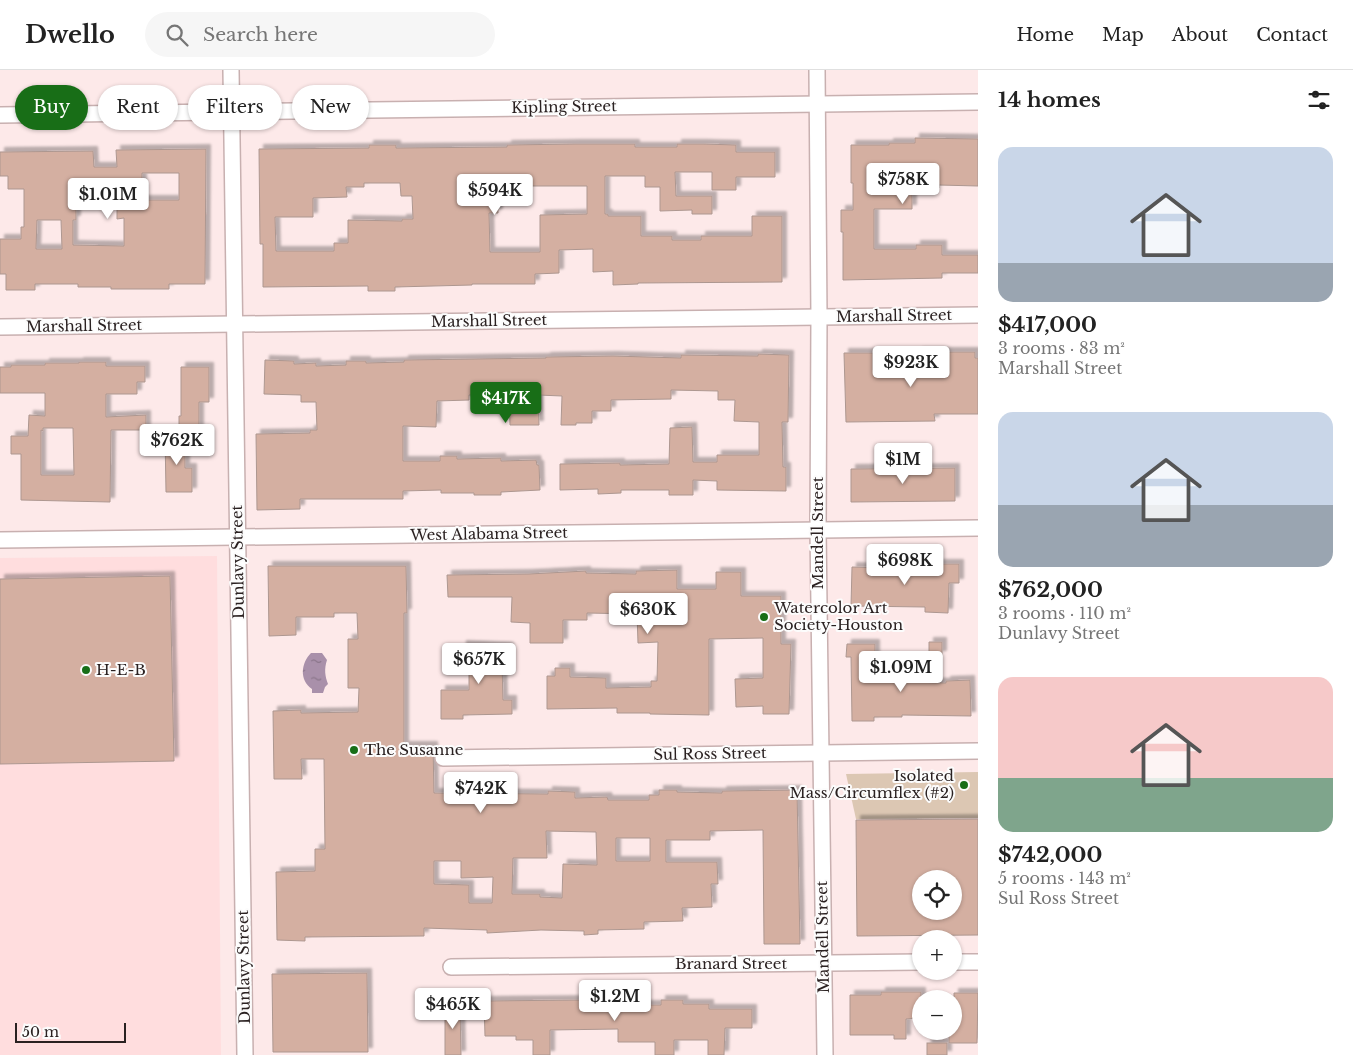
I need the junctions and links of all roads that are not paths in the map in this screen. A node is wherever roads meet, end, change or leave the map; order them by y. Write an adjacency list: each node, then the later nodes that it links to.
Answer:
1 (231, 70): 3 (street, Dunlavy Street)
2 (817, 70): 5 (street, Mandell Street)
3 (231, 85)
4 (978, 102): 5 (street, Kipling Street)
5 (818, 104): 6 (street, Kipling Street); 11 (street, Mandell Street)
6 (282, 111)
7 (188, 113): 8 (street, Kipling Street)
8 (0, 115)
9 (231, 130): 12 (street, Dunlavy Street)
10 (978, 315): 11 (street, Marshall Street)
11 (819, 318): 12 (street, Marshall Street); 15 (street, Mandell Street)
12 (235, 324): 13 (street, Marshall Street); 16 (street, Dunlavy Street)
13 (0, 327)
14 (978, 528): 15 (street, West Alabama Street)
15 (818, 530): 16 (street, West Alabama Street); 19 (street, Mandell Street)
16 (238, 537): 17 (street, West Alabama Street); 26 (street, Dunlavy Street)
17 (0, 540)
18 (978, 751): 19 (street, Sul Ross Street)
19 (821, 753): 20 (street, Sul Ross Street); 24 (street, Mandell Street)
20 (443, 758)
21 (912, 962): 24 (street, Branard Street)
22 (962, 962): 23 (street)
23 (978, 962)
24 (824, 964): 25 (street, Branard Street); 27 (street, Mandell Street)
25 (451, 967)
26 (245, 1055)
27 (825, 1055)

